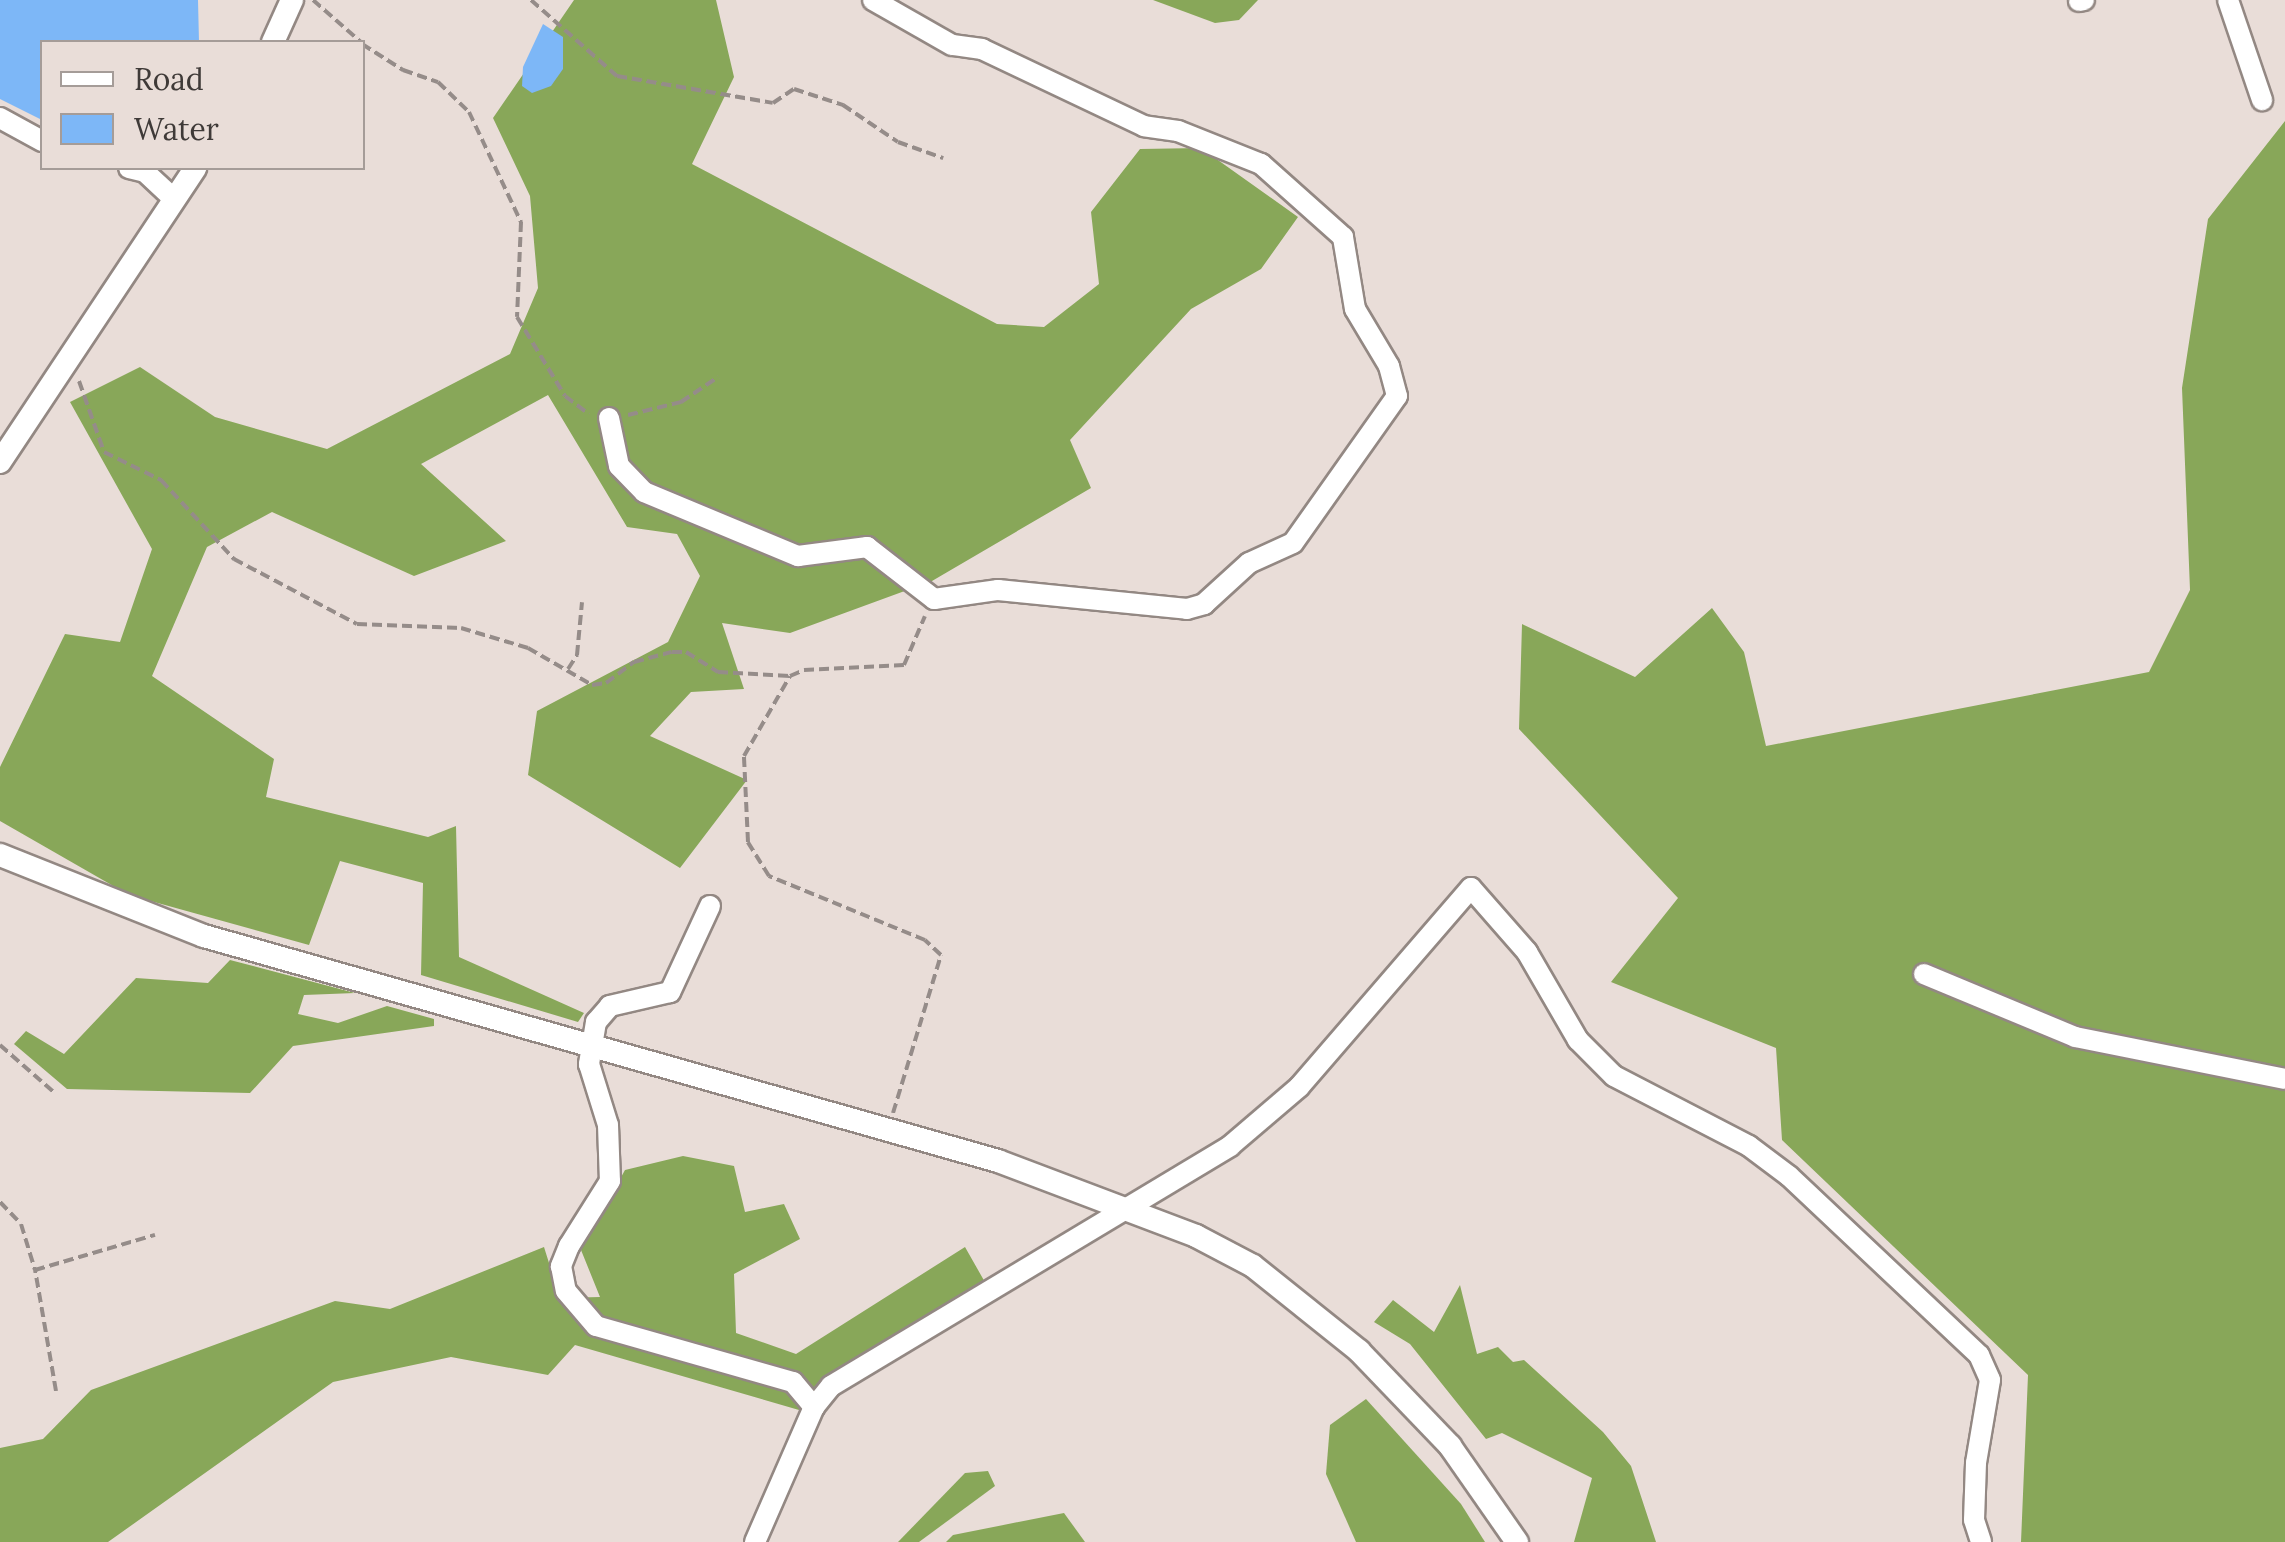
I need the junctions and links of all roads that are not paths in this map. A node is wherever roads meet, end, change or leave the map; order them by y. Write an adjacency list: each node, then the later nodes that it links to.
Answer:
1 (292, 0): 4 (street)
2 (873, 0): 11 (street)
3 (2228, 0): 5 (street)
4 (274, 40)
5 (2262, 100)
6 (0, 118): 7 (street)
7 (40, 140)
8 (136, 170): 10 (street)
9 (194, 170): 10 (street)
10 (173, 198): 12 (street)
11 (610, 418)
12 (0, 462)
13 (0, 855): 16 (street)
14 (710, 906): 16 (street)
15 (1924, 974): 17 (street)
16 (592, 1046): 18 (street); 19 (street)
17 (2285, 1079)
18 (1124, 1204): 19 (street); 21 (street); 22 (street)
19 (814, 1408): 20 (street)
20 (755, 1542)
21 (1517, 1542)
22 (1981, 1542)

